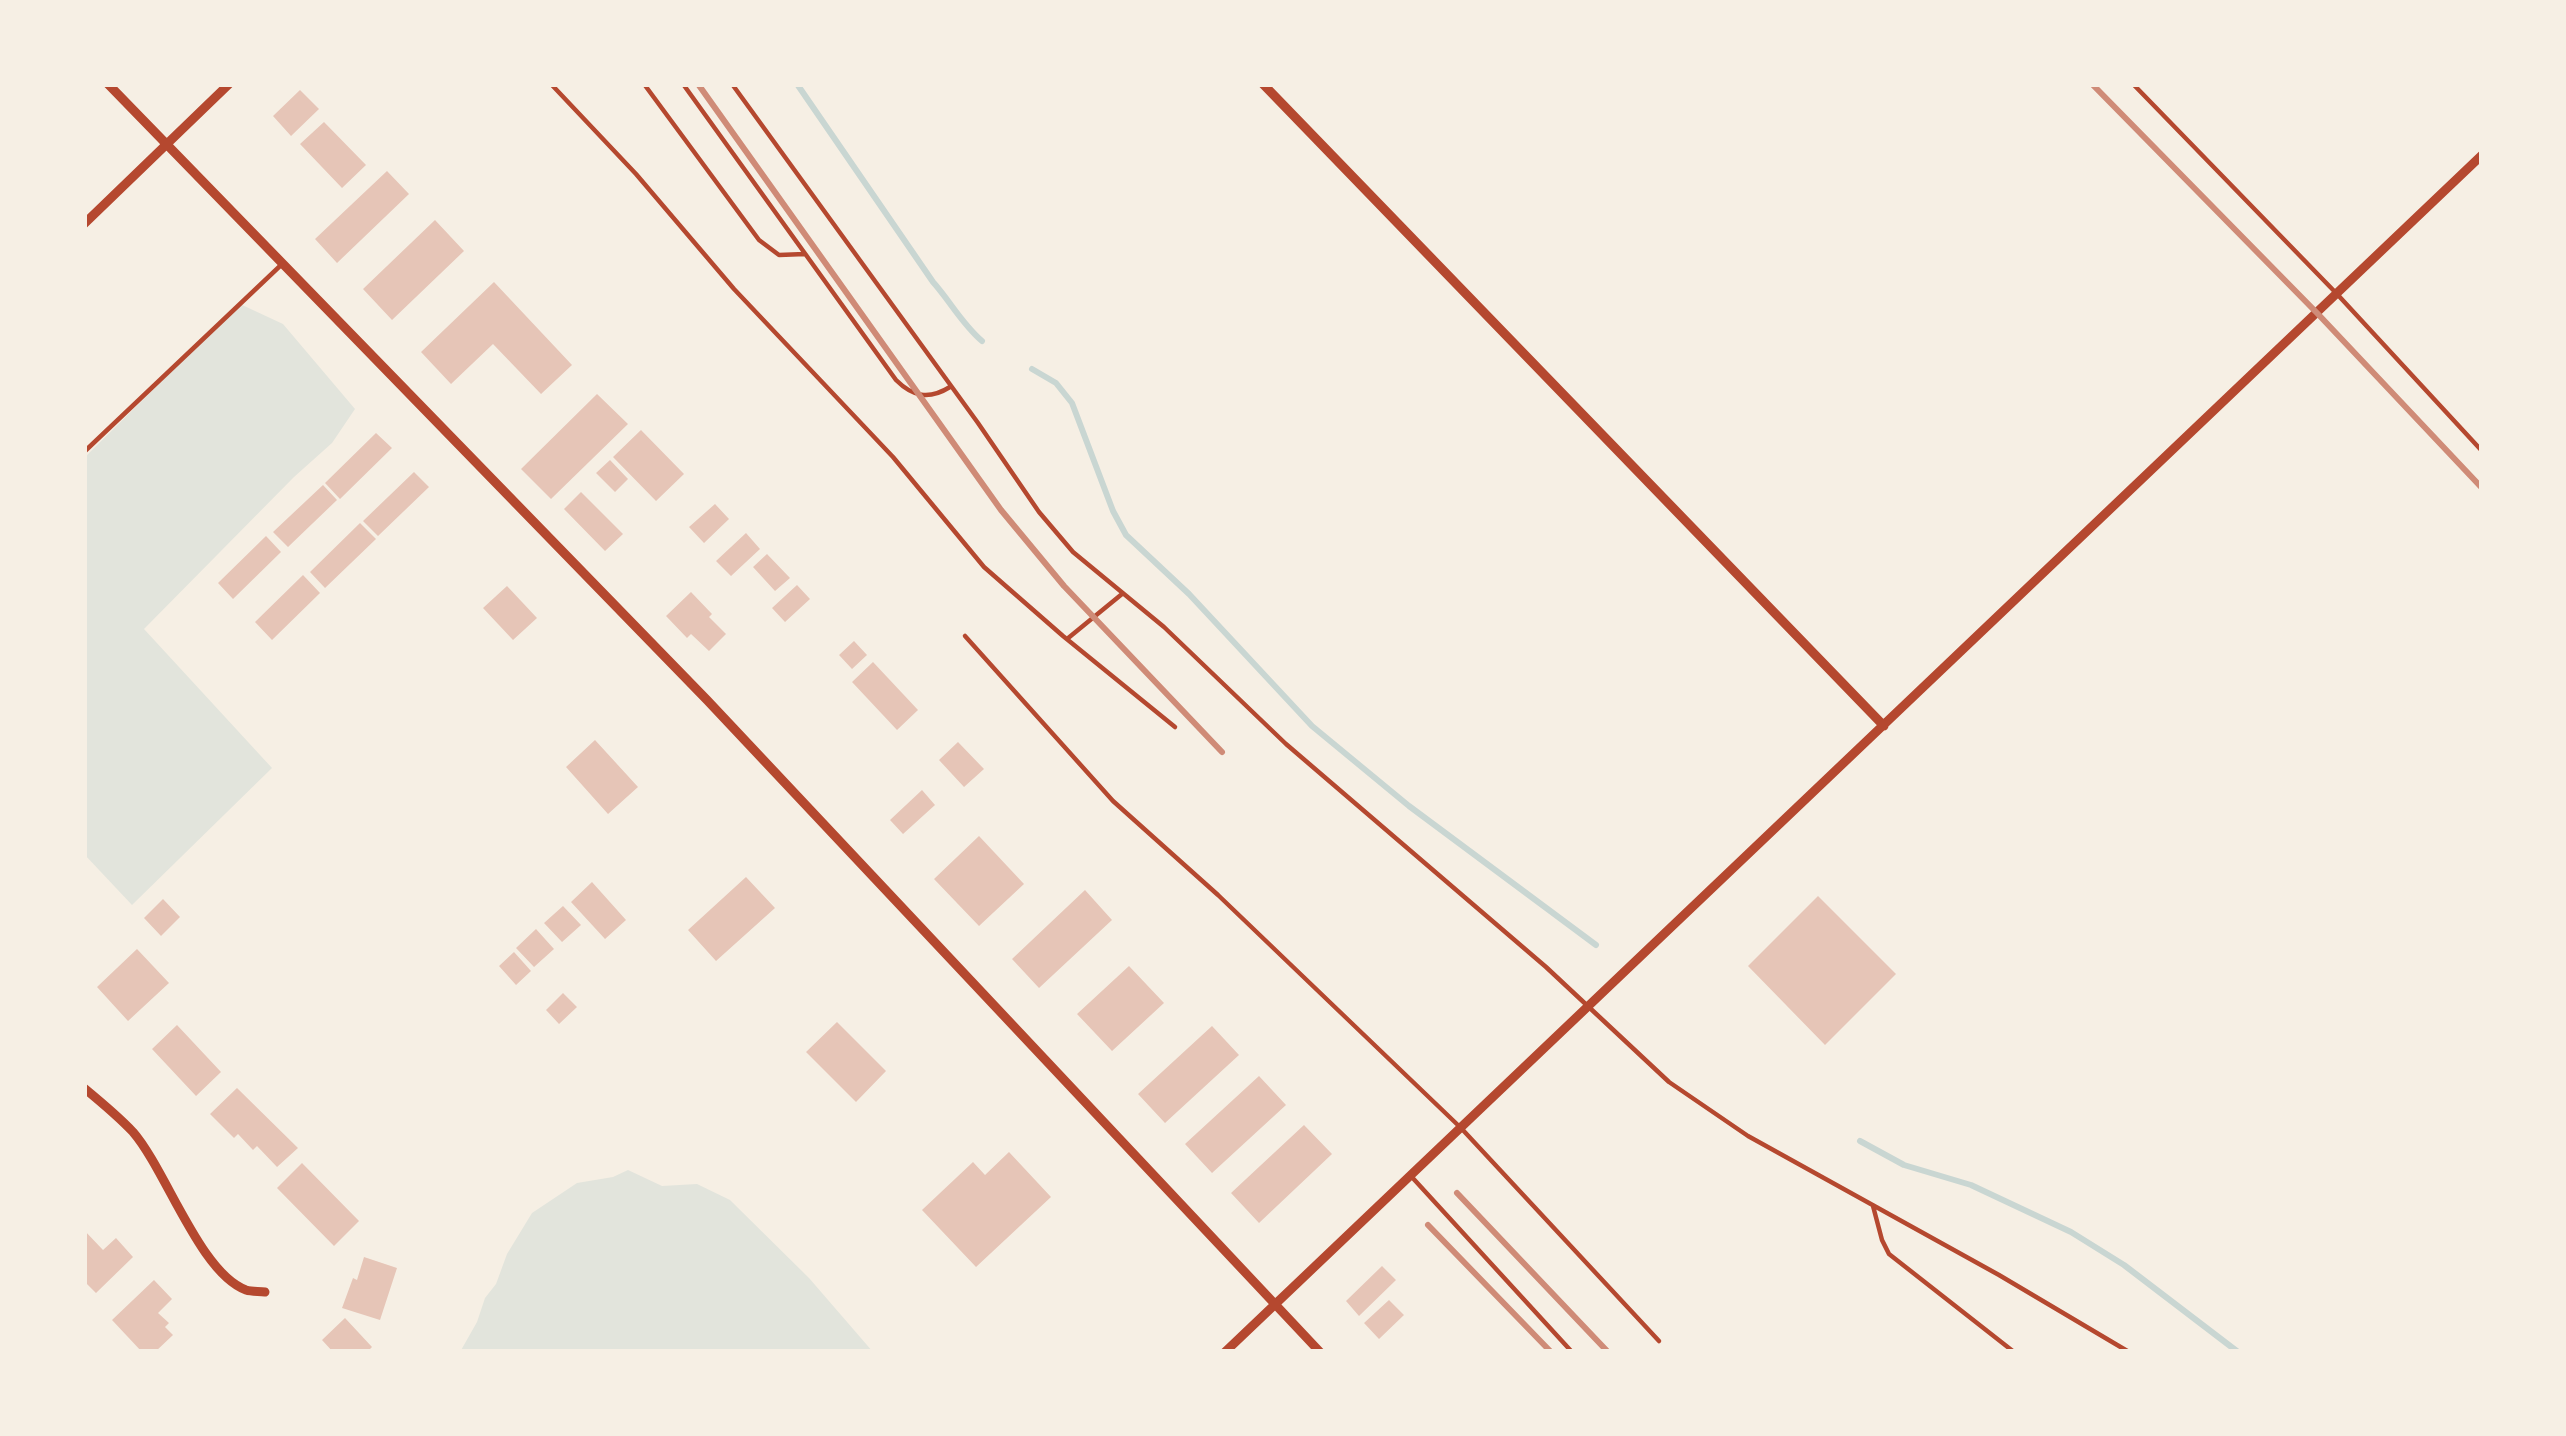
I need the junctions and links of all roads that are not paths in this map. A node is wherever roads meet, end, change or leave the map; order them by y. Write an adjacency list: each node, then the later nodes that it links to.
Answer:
1 (108, 84): 9 (street)
2 (229, 84): 9 (street)
3 (550, 84): 20 (lane)
4 (644, 84): 12 (lane)
5 (682, 84): 12 (lane)
6 (732, 84): 15 (lane)
7 (1263, 84): 21 (street)
8 (2133, 84): 14 (lane)
9 (167, 146): 11 (street); 13 (street)
10 (2482, 155): 14 (street)
11 (84, 224)
12 (805, 254): 15 (lane)
13 (282, 264): 17 (lane); 29 (street)
14 (2337, 294): 16 (lane); 21 (street)
15 (951, 386): 18 (lane)
16 (2482, 451)
17 (84, 452)
18 (1123, 594): 20 (lane); 23 (lane)
19 (965, 636): 25 (lane)
20 (1067, 639): 22 (lane)
21 (1884, 726): 23 (street)
22 (1175, 727)
23 (1588, 1007): 25 (street); 27 (lane)
24 (84, 1088): 28 (street)
25 (1460, 1128): 26 (street); 30 (lane)
26 (1410, 1175): 29 (street); 33 (lane)
27 (1874, 1206): 34 (lane); 35 (lane)
28 (265, 1292)
29 (1275, 1304): 31 (street); 32 (street)
30 (1659, 1341)
31 (1225, 1352)
32 (1320, 1352)
33 (1572, 1352)
34 (2014, 1352)
35 (2128, 1352)

